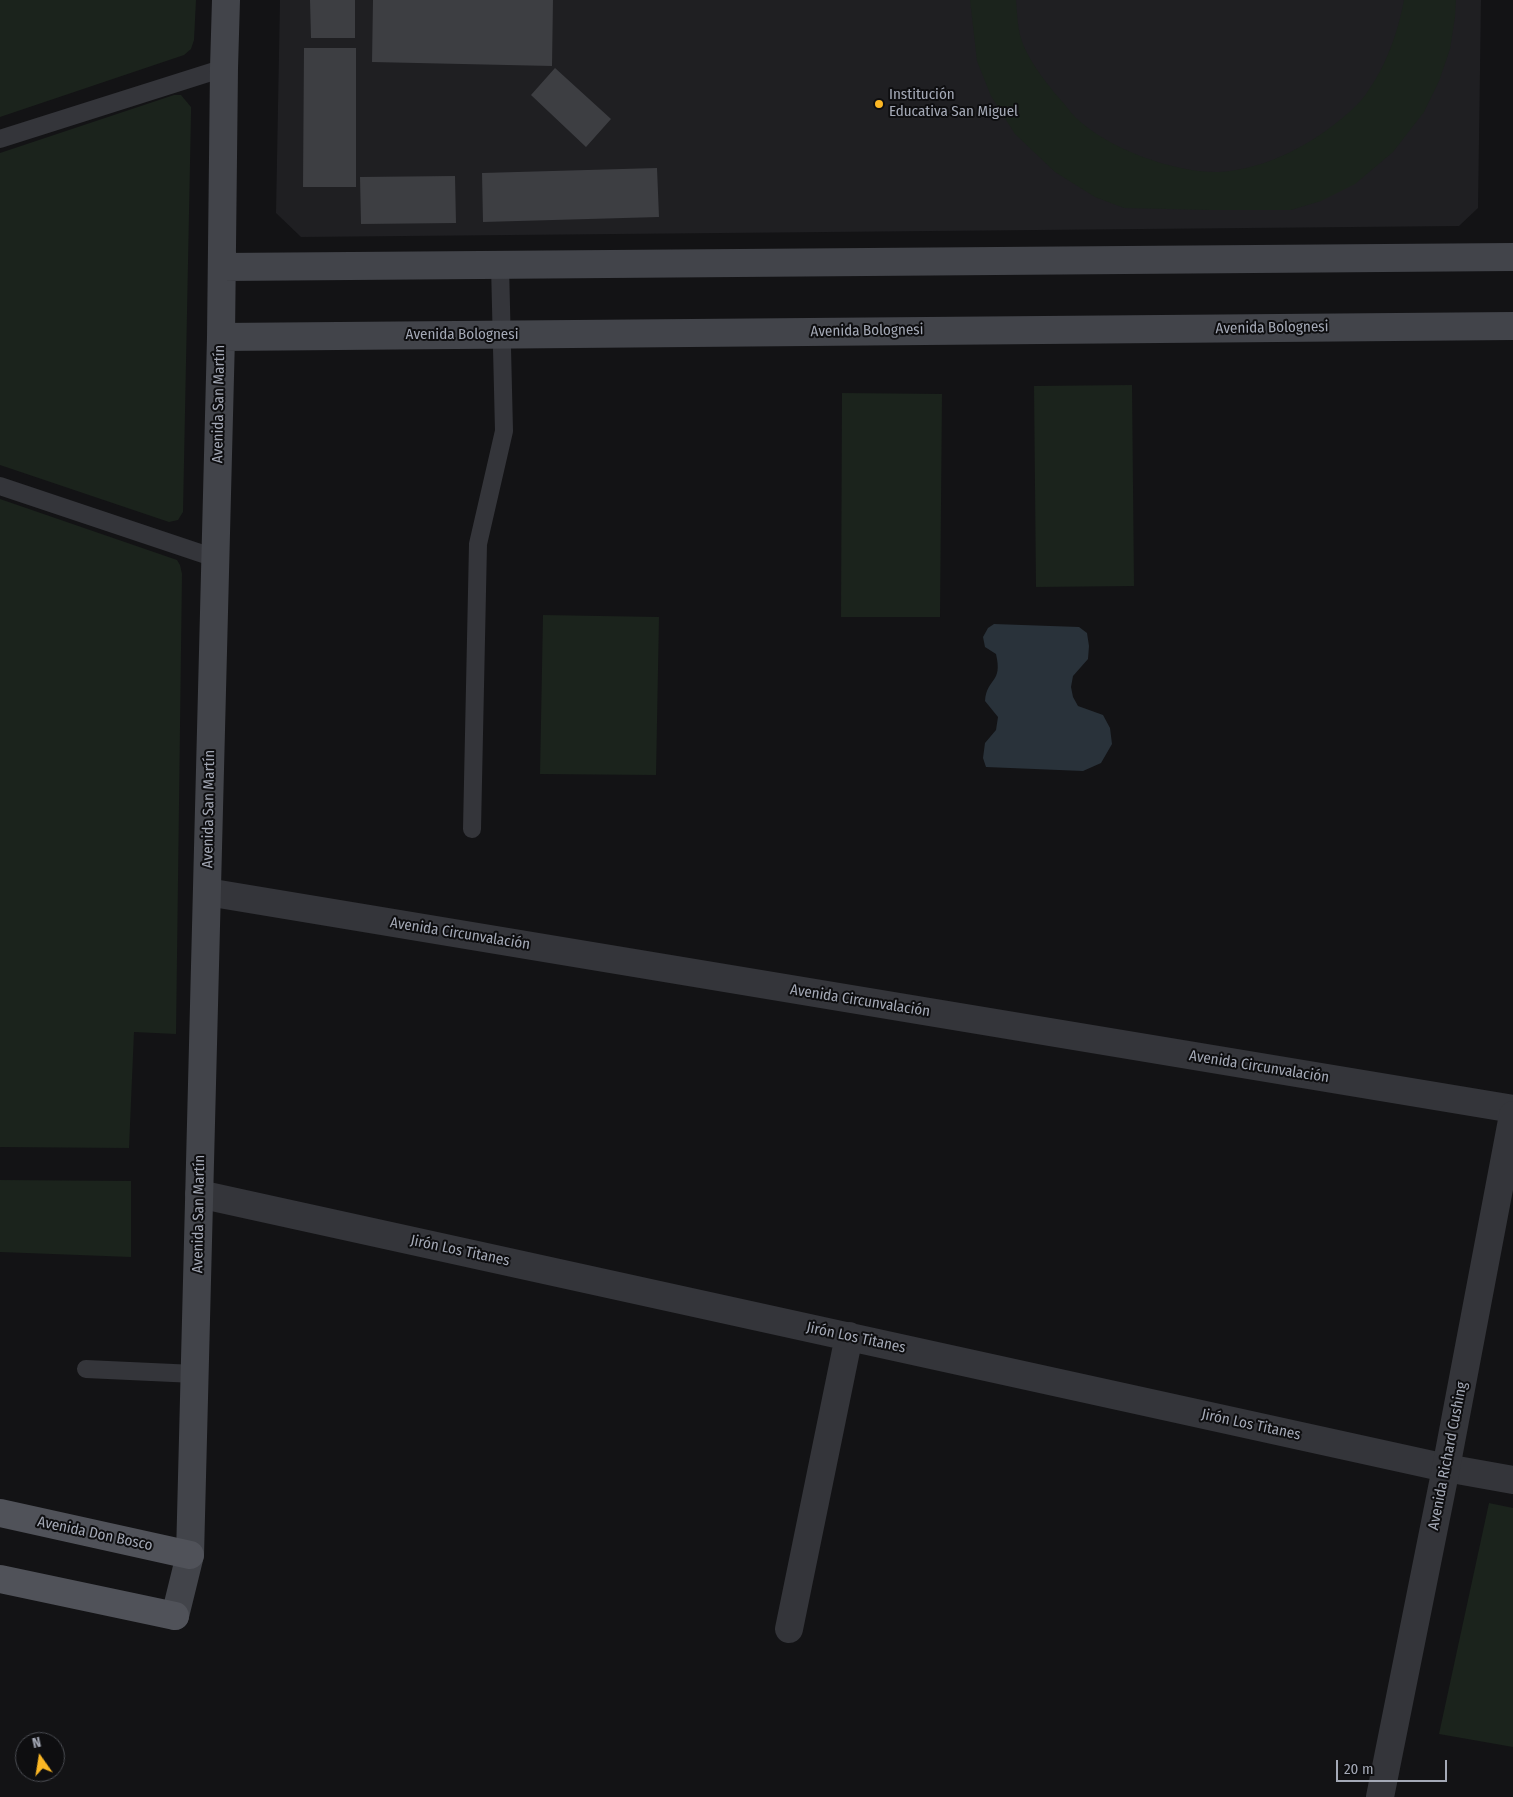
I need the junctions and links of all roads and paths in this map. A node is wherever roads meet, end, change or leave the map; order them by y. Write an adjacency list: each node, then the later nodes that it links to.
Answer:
1 (226, 0): 2 (main road, Avenida San Martín)
2 (224, 68): 3 (lane); 6 (main road, Avenida San Martín)
3 (0, 139)
4 (1513, 257): 5 (main road)
5 (500, 265): 6 (main road); 8 (lane)
6 (222, 267): 9 (main road, Avenida San Martín)
7 (1513, 326): 8 (main road, Avenida Bolognesi)
8 (502, 335): 9 (main road, Avenida Bolognesi); 12 (lane)
9 (221, 337): 11 (main road, Avenida San Martín)
10 (0, 486): 11 (lane)
11 (215, 558): 13 (main road, Avenida San Martín)
12 (472, 829)
13 (207, 892): 14 (street, Avenida Circunvalación); 16 (main road, Avenida San Martín)
14 (1513, 1109)
15 (1513, 1115): 20 (street, Avenida Richard Cushing)
16 (199, 1194): 17 (street, Jirón Los Titanes); 19 (main road, Avenida San Martín)
17 (849, 1336): 20 (street, Jirón Los Titanes); 25 (street)
18 (86, 1369): 19 (lane)
19 (195, 1374): 23 (main road, Avenida San Martín)
20 (1446, 1468): 21 (street, Jirón Los Titanes); 26 (street, Avenida Richard Cushing)
21 (1513, 1480)
22 (0, 1514): 23 (main road, Avenida Don Bosco)
23 (190, 1555): 24 (main road, Avenida San Martín)
24 (0, 1579)
25 (789, 1629)
26 (1380, 1797)

